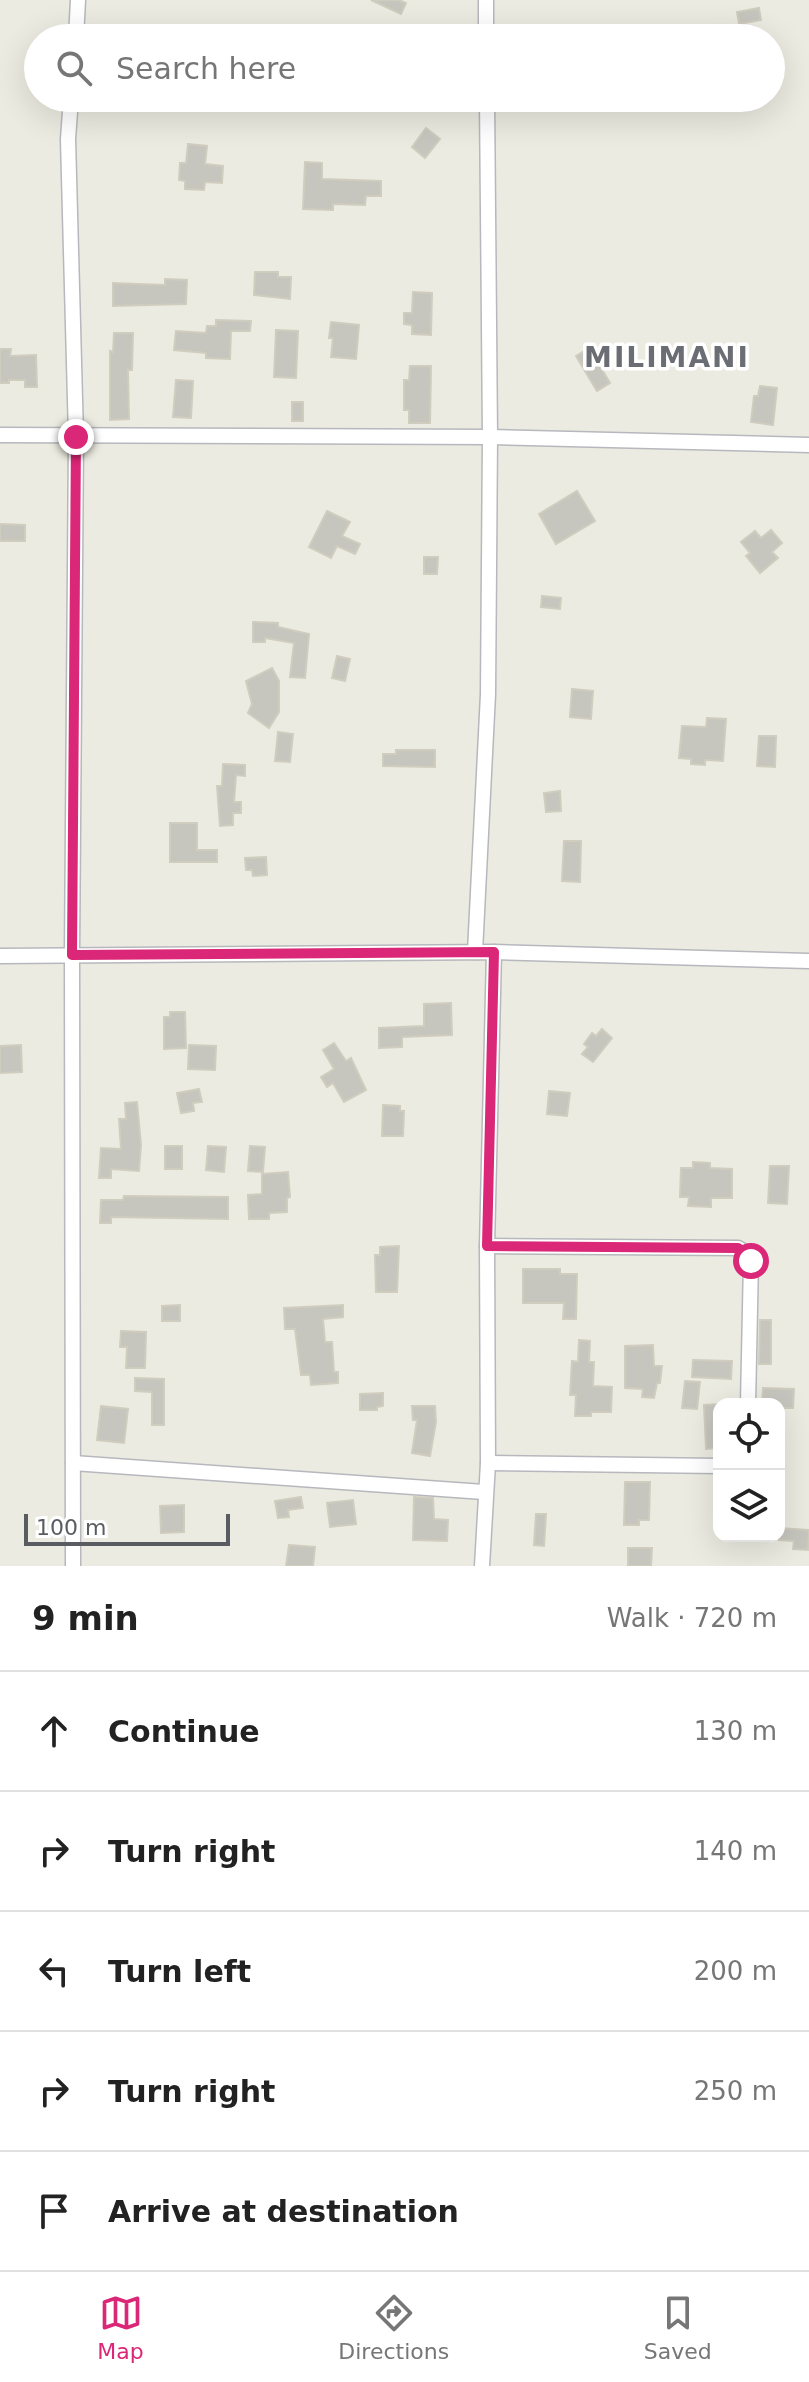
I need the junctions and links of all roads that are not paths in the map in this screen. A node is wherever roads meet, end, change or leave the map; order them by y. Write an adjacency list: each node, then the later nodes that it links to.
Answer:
1 (78, 0): 3 (street)
2 (486, 0): 4 (street)
3 (77, 24)
4 (486, 24)
5 (70, 112): 8 (street)
6 (487, 112): 9 (street)
7 (0, 435): 8 (street)
8 (76, 437): 9 (street); 13 (street)
9 (490, 437): 10 (street); 11 (street)
10 (809, 445)
11 (475, 952): 12 (street); 13 (street)
12 (494, 952): 15 (street); 16 (street)
13 (72, 955): 14 (street); 18 (street)
14 (0, 956)
15 (809, 961)
16 (487, 1246): 17 (street); 19 (street)
17 (748, 1398)
18 (73, 1463): 21 (street); 22 (street)
19 (488, 1463): 20 (street); 21 (street)
20 (713, 1466)
21 (484, 1492): 23 (street)
22 (73, 1566)
23 (482, 1566)

